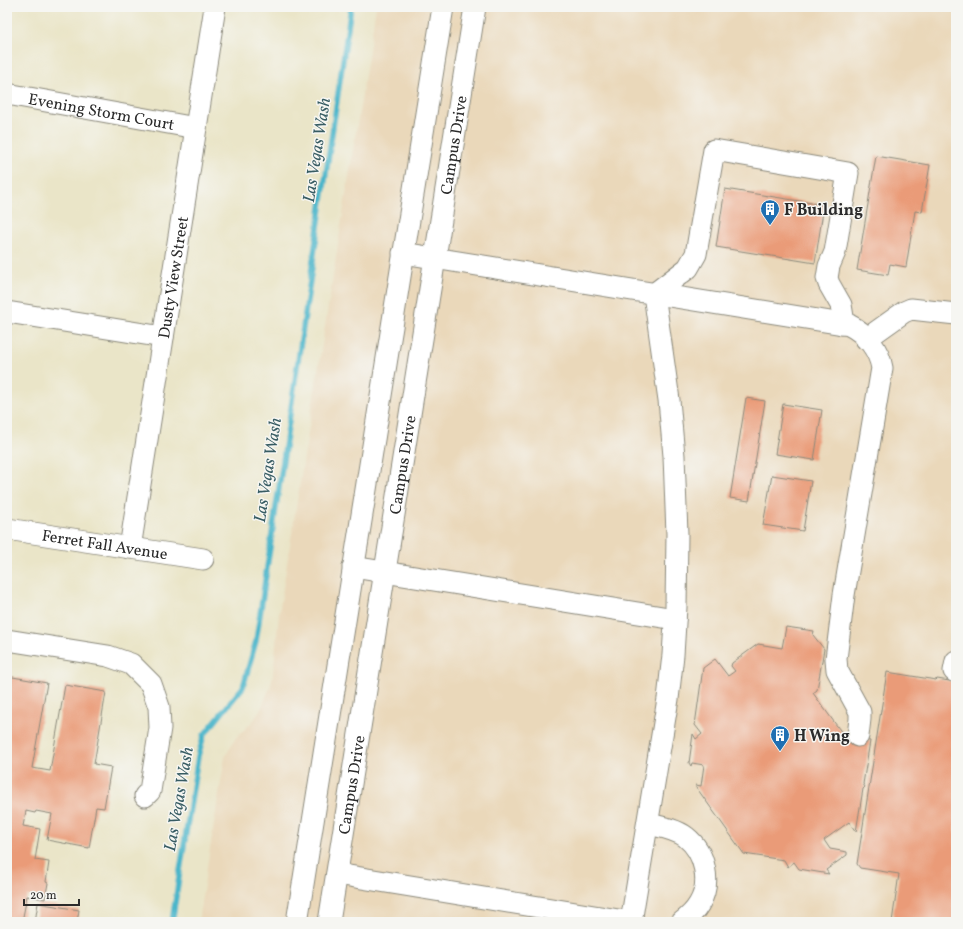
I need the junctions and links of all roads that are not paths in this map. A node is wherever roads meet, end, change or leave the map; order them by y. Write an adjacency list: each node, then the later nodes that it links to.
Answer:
1 (215, 7): 5 (street, Dusty View Street)
2 (443, 7): 6 (street, Campus Drive)
3 (475, 7): 7 (street, Campus Drive)
4 (7, 94): 5 (street, Evening Storm Court)
5 (196, 128): 12 (street, Dusty View Street)
6 (403, 253): 7 (street); 17 (street, Campus Drive)
7 (435, 258): 8 (street); 18 (street, Campus Drive)
8 (654, 294): 11 (street); 11 (street); 19 (street)
9 (7, 312): 12 (street)
10 (956, 314): 13 (street)
11 (842, 324): 13 (street)
12 (163, 338): 15 (street, Dusty View Street)
13 (866, 339): 23 (street)
14 (7, 529): 15 (street, Ferret Fall Avenue)
15 (130, 548): 16 (street, Ferret Fall Avenue)
16 (203, 559)
17 (353, 567): 18 (street); 27 (street, Campus Drive)
18 (385, 572): 19 (street); 26 (street, Campus Drive)
19 (675, 619): 25 (street)
20 (7, 640): 24 (street)
21 (956, 661): 22 (street)
22 (956, 672)
23 (858, 736)
24 (146, 796)
25 (648, 824): 29 (street); 30 (street)
26 (336, 874): 28 (street, Campus Drive); 29 (street)
27 (297, 922)
28 (329, 922)
29 (631, 922)
30 (682, 922)

